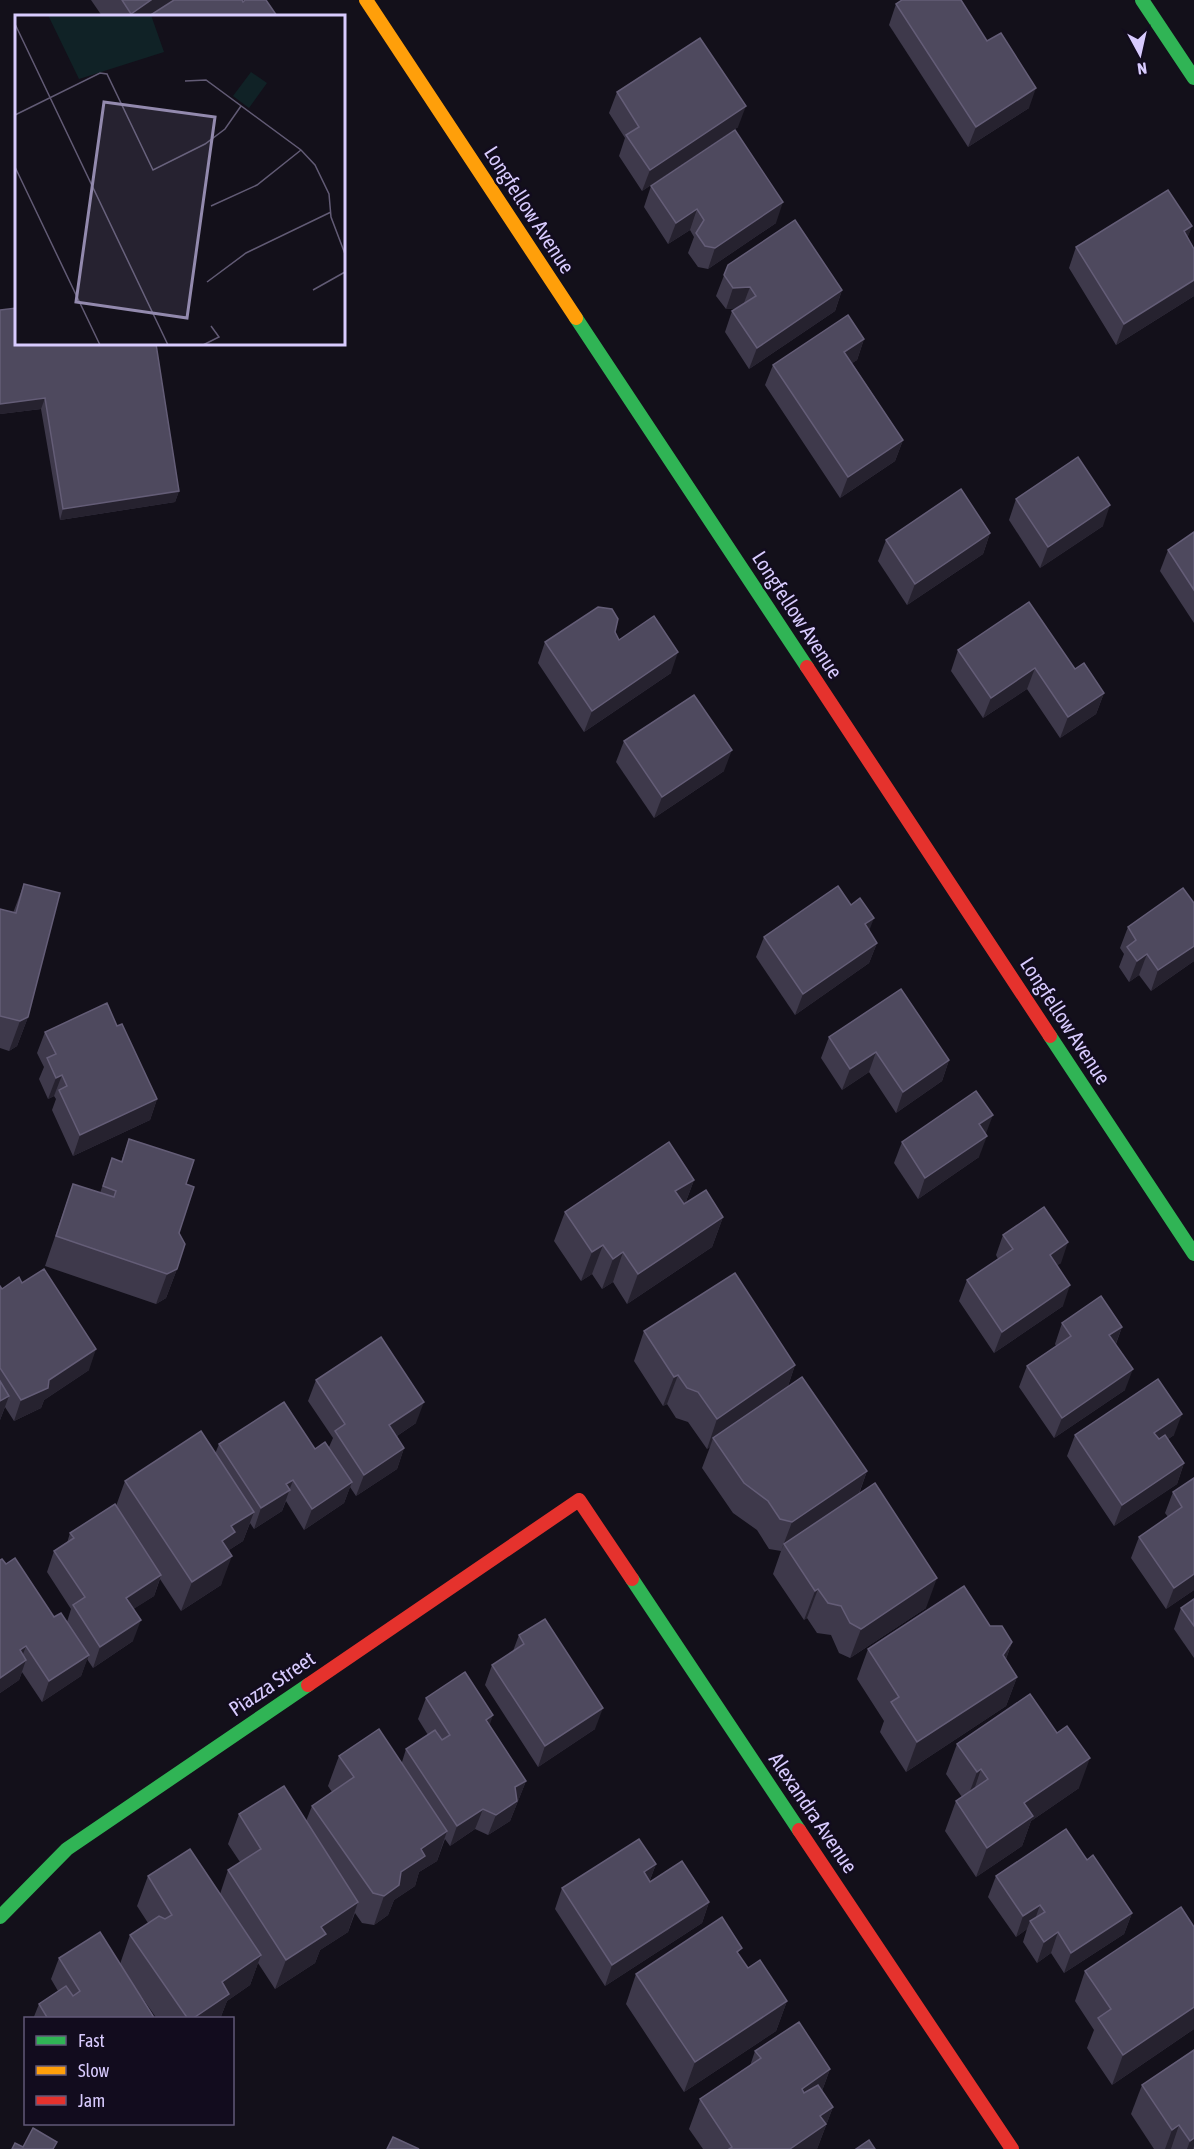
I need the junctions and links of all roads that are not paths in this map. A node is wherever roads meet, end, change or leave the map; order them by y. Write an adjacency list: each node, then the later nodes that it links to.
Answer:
1 (366, 0): 4 (street, Longfellow Avenue)
2 (1142, 0): 3 (street)
3 (1194, 78)
4 (1194, 1254)
5 (579, 1500): 6 (street, Piazza Street); 7 (street, Alexandra Avenue)
6 (0, 1917)
7 (1012, 2149)

